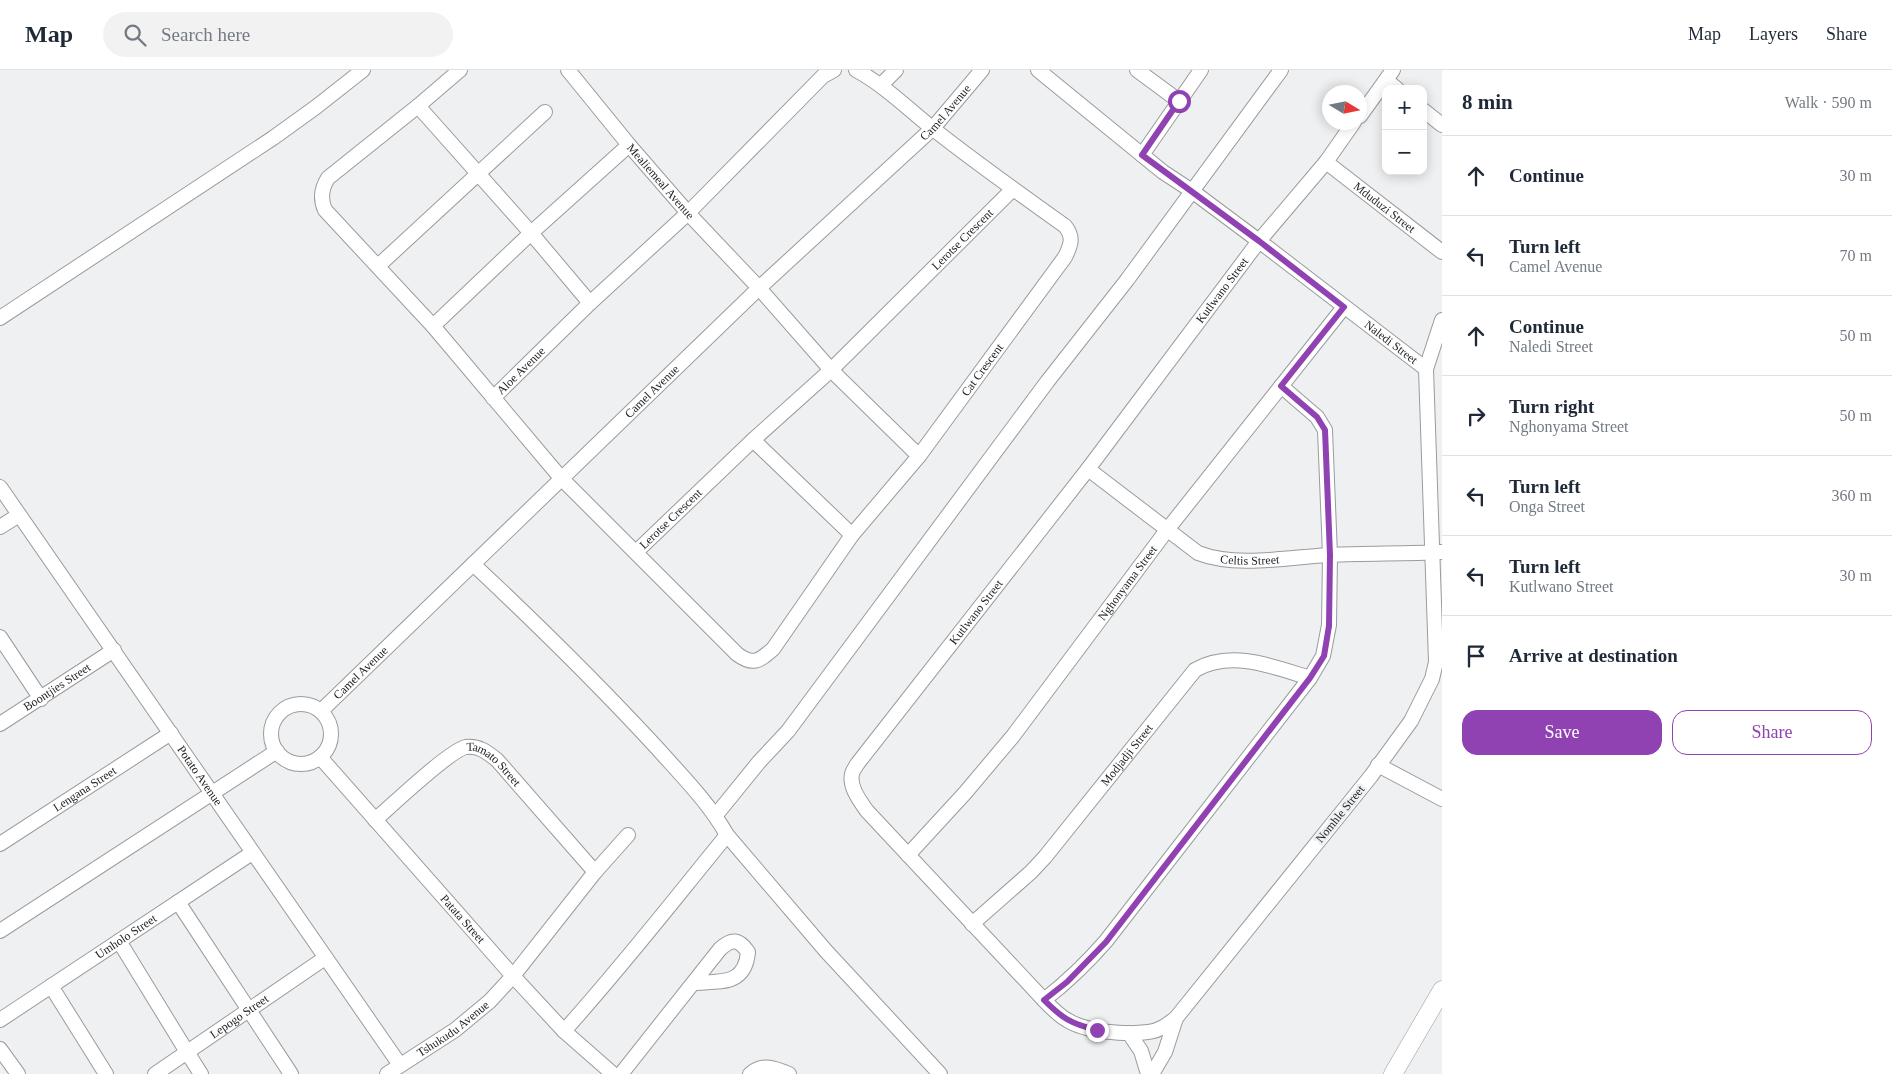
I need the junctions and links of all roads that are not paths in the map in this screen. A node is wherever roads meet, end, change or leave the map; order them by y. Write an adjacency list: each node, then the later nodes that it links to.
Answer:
1 (363, 70): 36 (street)
2 (460, 70): 15 (street, Aloe Avenue)
3 (568, 70): 22 (street, Mealiemeal Avenue)
4 (834, 70): 28 (street, Aloe Avenue)
5 (856, 70): 13 (street)
6 (896, 70): 13 (street)
7 (982, 70): 20 (street, Camel Avenue)
8 (1038, 70): 23 (street)
9 (1137, 70): 14 (street)
10 (1201, 70): 14 (street)
11 (1281, 70): 27 (street)
12 (1392, 80): 16 (street)
13 (881, 85): 20 (street)
14 (1179, 101): 23 (street)
15 (418, 106): 25 (street); 32 (street, Aloe Avenue)
16 (1367, 108)
17 (545, 112): 25 (street)
18 (1427, 113): 19 (street)
19 (1442, 125)
20 (933, 128): 26 (street, Cat Crescent); 33 (street, Camel Avenue)
21 (1348, 130): 24 (street, Kutlwano Street)
22 (629, 145): 28 (street, Mealiemeal Avenue); 29 (street)
23 (1142, 155): 27 (street)
24 (1326, 162): 30 (street, Kutlwano Street); 31 (street, Mduduzi Street)
25 (479, 175): 29 (street); 32 (street)
26 (1013, 189): 40 (street, Lerotse Crescent); 44 (street, Cat Crescent)
27 (1192, 191): 30 (street); 68 (street)
28 (688, 213): 33 (street, Mealiemeal Avenue); 34 (street, Aloe Avenue)
29 (531, 233): 34 (street); 38 (street)
30 (1259, 241): 35 (street, Naledi Street); 45 (street, Kutlwano Street)
31 (1442, 252)
32 (378, 266): 38 (street, Aloe Avenue)
33 (759, 288): 40 (street); 46 (street, Camel Avenue)
34 (590, 303): 42 (street, Aloe Avenue)
35 (1344, 307): 39 (street, Naledi Street); 41 (street, Nghonyama Street)
36 (0, 318)
37 (1442, 320): 39 (street)
38 (433, 326): 42 (street, Aloe Avenue)
39 (1426, 369): 53 (street, Naledi Street)
40 (831, 370): 43 (street, Lerotse Crescent); 44 (street)
41 (1281, 386): 50 (street, Nghonyama Street); 54 (street)
42 (493, 398): 46 (street)
43 (753, 440): 51 (street); 52 (street, Lerotse Crescent)
44 (919, 456): 51 (street, Lerotse Crescent)
45 (1088, 469): 50 (street, Celtis Street); 74 (street, Kutlwano Street)
46 (561, 478): 52 (street); 55 (street, Camel Avenue)
47 (0, 486): 48 (street, Potato Avenue)
48 (19, 515): 49 (street); 57 (street, Potato Avenue)
49 (0, 527)
50 (1167, 530): 54 (street, Celtis Street); 74 (street, Nghonyama Street)
51 (852, 536): 52 (street, Lerotse Crescent)
52 (636, 552)
53 (1437, 552): 54 (street, Celtis Street); 65 (street, Nomhle Street)
54 (1330, 555): 58 (street)
55 (473, 564): 60 (street, Camel Avenue); 68 (street)
56 (0, 637): 59 (street)
57 (114, 650): 59 (street, Boontjies Street); 62 (street, Potato Avenue)
58 (1310, 678): 77 (street, Modjadji Street); 85 (street)
59 (41, 699): 61 (street, Boontjies Street)
60 (321, 711): 63 (street); 64 (street)
61 (0, 724)
62 (171, 733): 66 (street, Potato Avenue); 72 (street, Lengana Street)
63 (277, 751): 64 (street); 66 (street)
64 (320, 757): 69 (street, Patata Street)
65 (1378, 765): 67 (street); 87 (street, Nomhle Street)
66 (212, 792): 73 (street, Potato Avenue); 78 (street)
67 (1442, 799)
68 (716, 815): 71 (street)
69 (375, 820): 75 (street, Tamato Street); 81 (street, Patata Street)
70 (628, 835): 75 (street)
71 (727, 835): 89 (street); 105 (street)
72 (0, 844)
73 (252, 853): 76 (street, Umholo Street); 80 (street, Potato Avenue)
74 (908, 854): 77 (street, Kutlwano Street)
75 (595, 872): 81 (street)
76 (178, 902): 79 (street, Umholo Street); 86 (street)
77 (972, 924): 85 (street, Kutlwano Street)
78 (0, 931)
79 (119, 941): 83 (street, Umholo Street); 93 (street)
80 (325, 958): 86 (street, Lepogo Street); 94 (street, Potato Avenue)
81 (513, 976): 89 (street, Patata Street); 94 (street, Tshukudu Avenue)
82 (693, 983): 102 (street)
83 (51, 986): 88 (street, Umholo Street); 96 (street)
84 (1442, 990): 108 (street)
85 (1044, 1000): 91 (street, Kutlwano Street)
86 (248, 1011): 93 (street, Lepogo Street); 99 (street)
87 (1176, 1018): 90 (street, Nomhle Street); 107 (street)
88 (0, 1020)
89 (564, 1031): 101 (street, Patata Street)
90 (1149, 1032): 91 (street, Kutlwano Street)
91 (1130, 1033): 106 (street)
92 (0, 1049): 95 (street)
93 (186, 1052): 97 (street, Lepogo Street); 98 (street)
94 (400, 1065): 100 (street, Tshukudu Avenue)
95 (18, 1074)
96 (106, 1074)
97 (155, 1074)
98 (202, 1074)
99 (291, 1074)
100 (387, 1074)
101 (613, 1074)
102 (621, 1074)
103 (750, 1074): 104 (street)
104 (789, 1074)
105 (940, 1074)
106 (1148, 1074)
107 (1152, 1074)
108 (1393, 1074)

